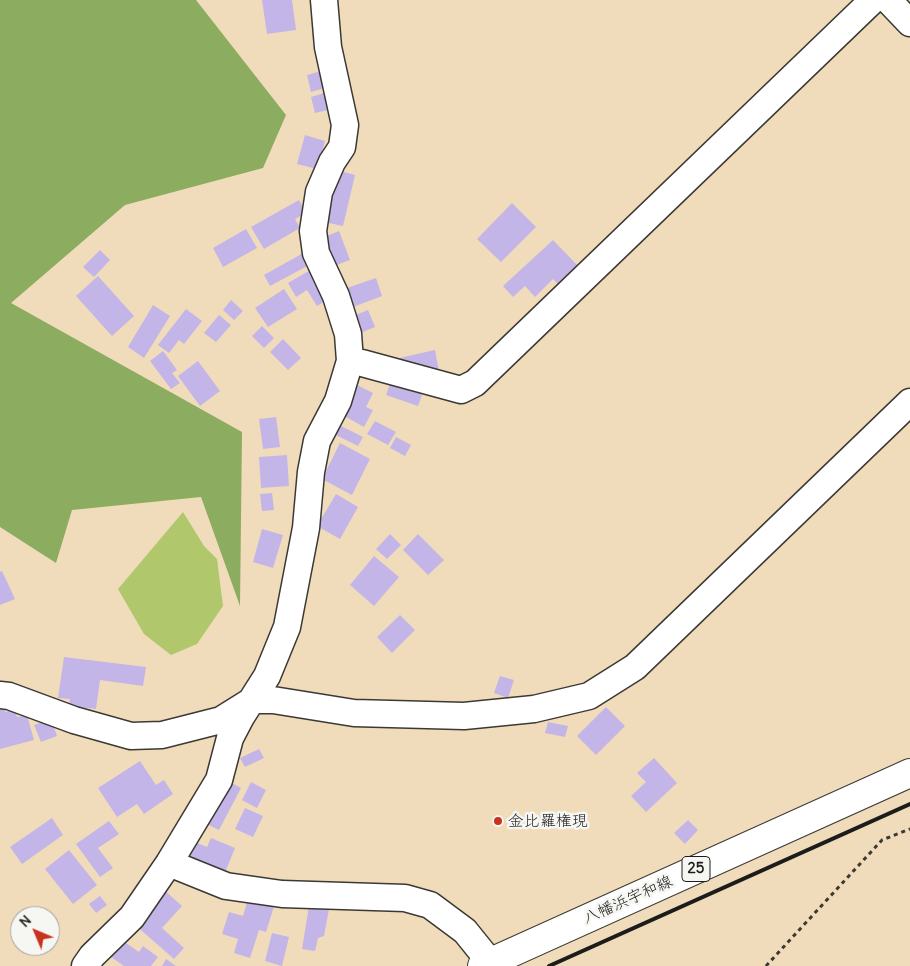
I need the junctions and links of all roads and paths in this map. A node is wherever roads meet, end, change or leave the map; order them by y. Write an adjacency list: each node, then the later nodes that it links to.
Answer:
1 (324, 0): 5 (street)
2 (873, 0): 5 (street)
3 (888, 0): 4 (street)
4 (910, 23)
5 (350, 361): 8 (street)
6 (910, 402): 8 (street)
7 (0, 695): 8 (street)
8 (253, 700): 11 (street)
9 (910, 773): 12 (main road, 八幡浜宇和線 / 25)
10 (910, 830): 14 (path)
11 (169, 862): 12 (street); 13 (street)
12 (486, 964)
13 (84, 966)
14 (766, 966)

